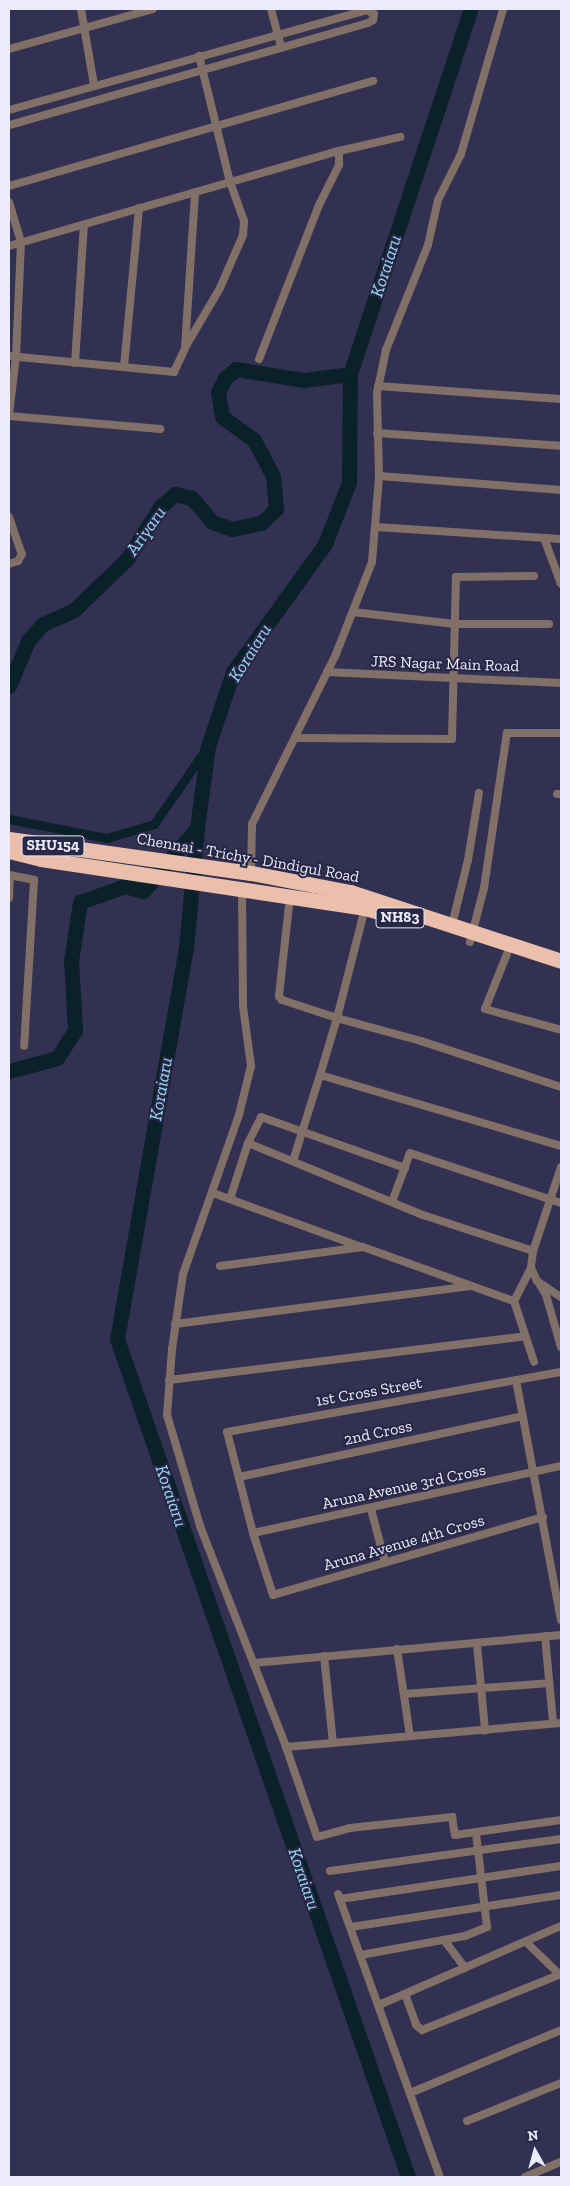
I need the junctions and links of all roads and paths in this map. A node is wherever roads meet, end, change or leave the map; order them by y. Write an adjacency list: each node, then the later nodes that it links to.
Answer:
1 (81, 9): 5 (street)
2 (153, 9): 5 (street)
3 (271, 9): 6 (street)
4 (503, 9): 31 (street)
5 (83, 28): 8 (street); 12 (street)
6 (277, 34): 7 (street); 7 (street); 9 (street)
7 (281, 47): 10 (street)
8 (9, 49)
9 (199, 56): 10 (street); 12 (street)
10 (203, 69): 14 (street); 15 (street)
11 (372, 81): 15 (street)
12 (94, 86): 13 (street)
13 (9, 110)
14 (9, 125)
15 (217, 127): 18 (street); 19 (street)
16 (400, 137): 17 (street)
17 (339, 151): 18 (street); 28 (street)
18 (230, 182): 20 (street); 26 (street)
19 (9, 186)
20 (195, 192): 22 (street); 26 (street)
21 (9, 202): 24 (street)
22 (139, 208): 23 (street); 30 (street)
23 (84, 225): 24 (street); 29 (street)
24 (21, 242): 25 (street); 27 (street)
25 (9, 246)
26 (185, 348): 30 (street)
27 (12, 357): 29 (street); 33 (street)
28 (259, 359)
29 (75, 362): 30 (street)
30 (124, 367)
31 (378, 386): 32 (street); 35 (street)
32 (561, 398)
33 (9, 415): 34 (street)
34 (160, 429)
35 (377, 433): 36 (street); 37 (street)
36 (561, 446)
37 (379, 476): 38 (street); 40 (street)
38 (561, 490)
39 (9, 516): 43 (street)
40 (376, 527): 41 (street); 46 (street)
41 (544, 538): 42 (street); 45 (street)
42 (561, 539)
43 (9, 564)
44 (534, 576): 47 (street)
45 (561, 584)
46 (353, 612): 47 (street); 49 (street)
47 (454, 624): 48 (street); 50 (street)
48 (549, 624)
49 (327, 672): 50 (street, JRS Nagar Main Road); 53 (street)
50 (453, 679): 51 (street, JRS Nagar Main Road); 53 (street)
51 (561, 683)
52 (561, 733): 65 (street)
53 (294, 738): 58 (street)
54 (479, 793): 64 (street)
55 (9, 839): 57 (highway, Chennai - Trichy - Dindigul Road / SHU154)
56 (9, 851): 60 (highway, Chennai - Trichy - Dindigul Road / NH83)
57 (98, 852): 58 (highway, Chennai - Trichy - Dindigul Road / NH83)
58 (245, 873): 64 (highway, Chennai - Trichy - Dindigul Road / NH83)
59 (9, 875): 62 (street); 71 (street)
60 (238, 888): 61 (highway, Chennai - Trichy - Dindigul Road / NH83); 80 (street)
61 (290, 896): 63 (highway, Chennai - Trichy - Dindigul Road / NH83); 69 (street)
62 (9, 898)
63 (365, 908): 65 (highway, Chennai - Trichy - Dindigul Road / NH83); 69 (street)
64 (452, 925): 65 (highway, Chennai - Trichy - Dindigul Road / NH83)
65 (471, 937): 66 (highway, Chennai - Trichy - Dindigul Road / NH83); 67 (highway, Chennai - Trichy - Dindigul Road / NH83)
66 (507, 954): 68 (highway, Chennai - Trichy - Dindigul Road / NH83); 70 (street)
67 (561, 960)
68 (561, 970)
69 (337, 1018): 72 (street); 73 (street)
70 (561, 1030)
71 (24, 1046)
72 (320, 1075): 74 (street); 76 (street)
73 (561, 1087)
74 (302, 1132): 75 (street); 77 (street); 79 (street)
75 (248, 1143): 77 (street); 81 (street)
76 (561, 1146)
77 (293, 1161): 83 (street)
78 (561, 1167): 82 (street)
79 (404, 1168): 82 (street); 83 (street)
80 (212, 1193): 81 (street); 93 (street)
81 (230, 1199): 85 (street)
82 (550, 1200): 84 (street); 86 (street)
83 (392, 1202): 86 (street)
84 (561, 1204)
85 (363, 1247): 87 (street); 90 (street)
86 (533, 1251): 88 (street)
87 (220, 1266)
88 (531, 1268): 89 (street); 92 (street)
89 (537, 1281): 91 (street); 95 (street)
90 (473, 1286): 92 (street); 93 (street)
91 (561, 1297)
92 (514, 1301): 94 (street)
93 (175, 1324): 98 (street)
94 (525, 1336): 96 (street); 98 (street)
95 (561, 1347)
96 (534, 1362)
97 (561, 1372): 99 (street, 1st Cross Street)
98 (169, 1380): 114 (street)
99 (516, 1380): 100 (street); 103 (street, 1st Cross Street)
100 (523, 1416): 102 (street); 103 (street, 2nd Cross)
101 (561, 1466): 102 (street, Aruna Avenue 3rd Cross)
102 (533, 1473): 104 (street, Aruna Avenue 3rd Cross); 105 (street)
103 (239, 1477): 106 (street)
104 (371, 1509): 106 (street, Aruna Avenue 3rd Cross); 107 (street)
105 (543, 1517): 107 (street, Aruna Avenue 4th Cross); 108 (street)
106 (253, 1533): 107 (street, Aruna Avenue 4th Cross)
107 (385, 1562)
108 (561, 1620)
109 (561, 1634): 110 (street)
110 (544, 1636): 111 (street); 115 (street)
111 (477, 1644): 112 (street); 116 (street)
112 (397, 1649): 113 (street); 117 (street)
113 (324, 1656): 114 (street); 121 (street)
114 (254, 1663): 122 (street)
115 (549, 1683): 116 (street); 118 (street)
116 (480, 1687): 117 (street); 119 (street)
117 (404, 1694): 120 (street)
118 (557, 1723): 119 (street)
119 (485, 1731): 120 (street)
120 (410, 1736): 121 (street)
121 (332, 1743): 122 (street)
122 (286, 1747): 124 (street)
123 (561, 1820): 124 (street)
124 (476, 1833): 126 (street)
125 (561, 1839): 126 (street)
126 (479, 1850): 128 (street); 129 (street)
127 (561, 1866): 129 (street)
128 (330, 1871)
129 (482, 1877): 131 (street); 133 (street)
130 (561, 1895): 131 (street)
131 (486, 1906): 133 (street); 134 (street)
132 (561, 1926): 135 (street)
133 (351, 1927): 136 (street)
134 (444, 1940): 136 (street); 137 (street)
135 (526, 1942): 137 (street); 138 (street)
136 (360, 1954): 140 (street)
137 (465, 1968): 139 (street)
138 (561, 1974): 139 (street)
139 (405, 1994): 140 (street)
140 (378, 2005): 143 (street)
141 (561, 2030): 143 (street)
142 (561, 2083): 144 (street)
143 (410, 2093): 146 (street)
144 (467, 2122)
145 (561, 2162): 147 (street)
146 (440, 2177)
147 (525, 2177)

